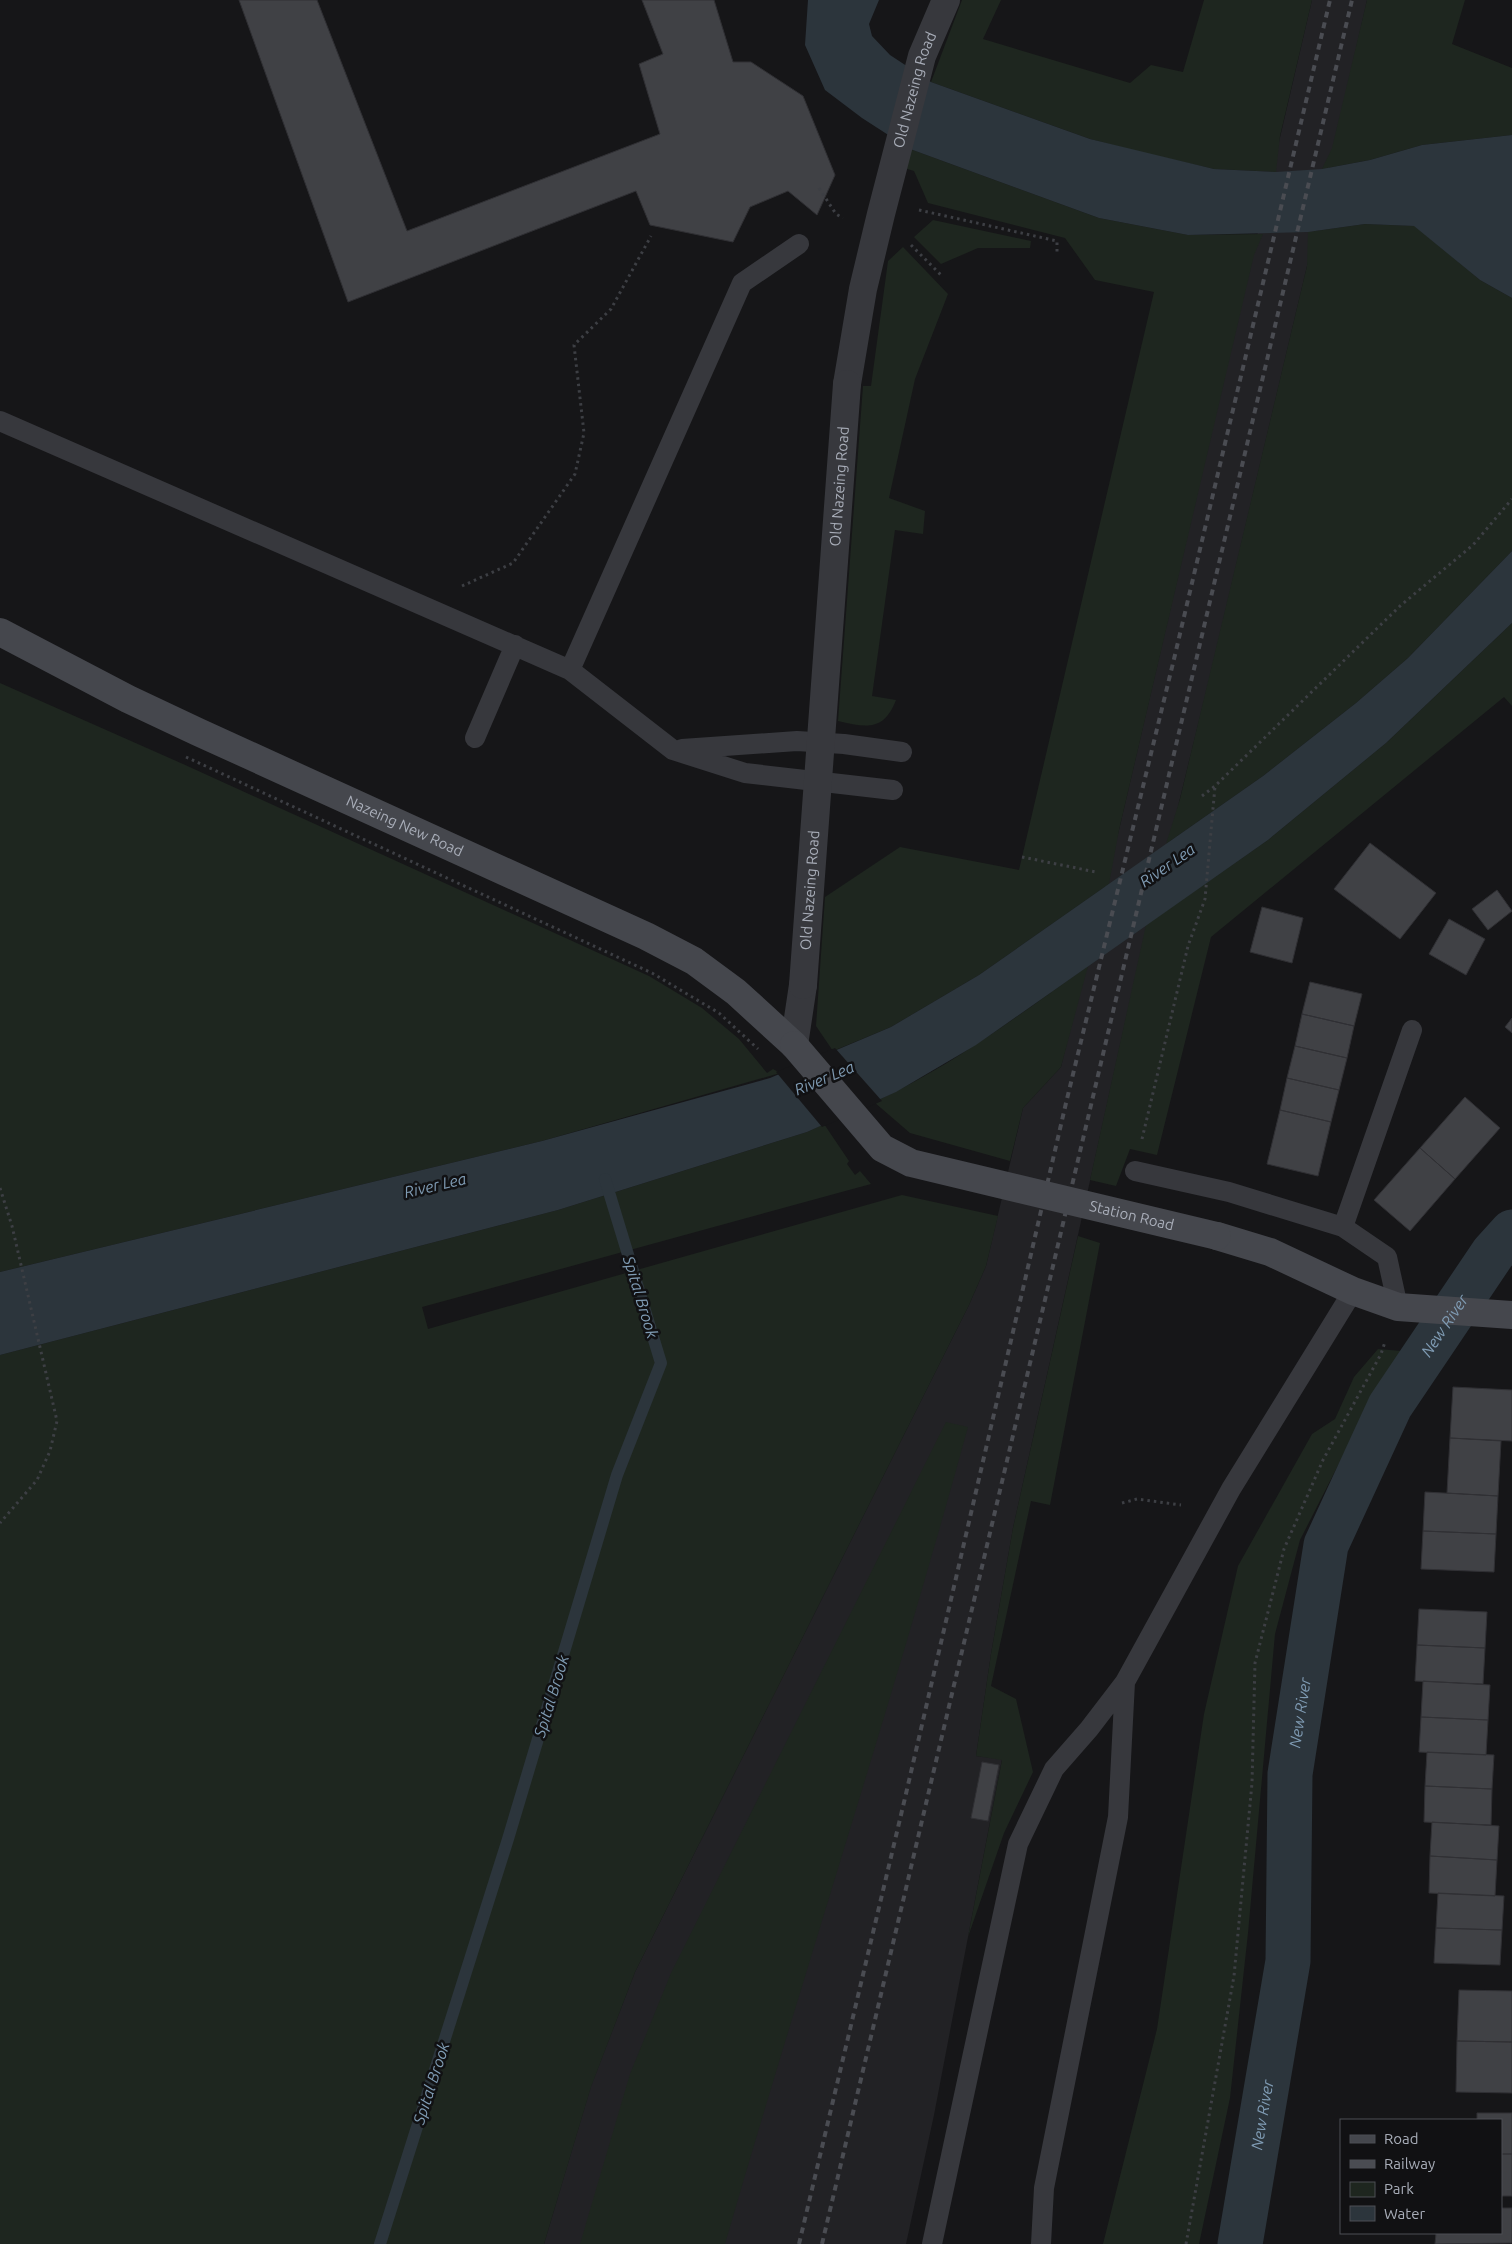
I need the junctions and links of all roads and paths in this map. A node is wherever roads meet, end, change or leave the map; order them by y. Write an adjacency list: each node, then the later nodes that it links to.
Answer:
1 (946, 0): 2 (street, Old Nazeing Road)
2 (882, 208): 5 (path); 22 (street, Old Nazeing Road, bridge)
3 (651, 236): 8 (path)
4 (799, 244): 11 (lane)
5 (1058, 254)
6 (0, 422): 8 (lane)
7 (1512, 499): 16 (path)
8 (416, 602): 10 (lane)
9 (0, 632): 22 (main road, Nazeing New Road)
10 (515, 645): 11 (lane); 12 (lane)
11 (570, 670): 13 (lane)
12 (475, 738)
13 (673, 750): 14 (lane); 17 (lane)
14 (902, 752)
15 (186, 757): 23 (path, bridge)
16 (1215, 786): 18 (path); 24 (path)
17 (893, 790)
18 (1202, 796)
19 (1022, 857): 20 (path)
20 (1096, 872)
21 (1412, 1030): 26 (lane)
22 (794, 1044): 27 (main road, Station Road, bridge)
23 (762, 1052)
24 (1135, 1171): 26 (lane)
25 (0, 1188): 32 (path)
26 (1343, 1227): 28 (lane)
27 (1353, 1291): 28 (main road, Station Road); 33 (lane)
28 (1406, 1308): 29 (main road, Station Road); 36 (path)
29 (1512, 1314)
30 (1122, 1503): 31 (path)
31 (1181, 1505)
32 (0, 1523)
33 (1125, 1682): 34 (lane); 35 (lane)
34 (932, 2244)
35 (1041, 2244)
36 (1186, 2244)

